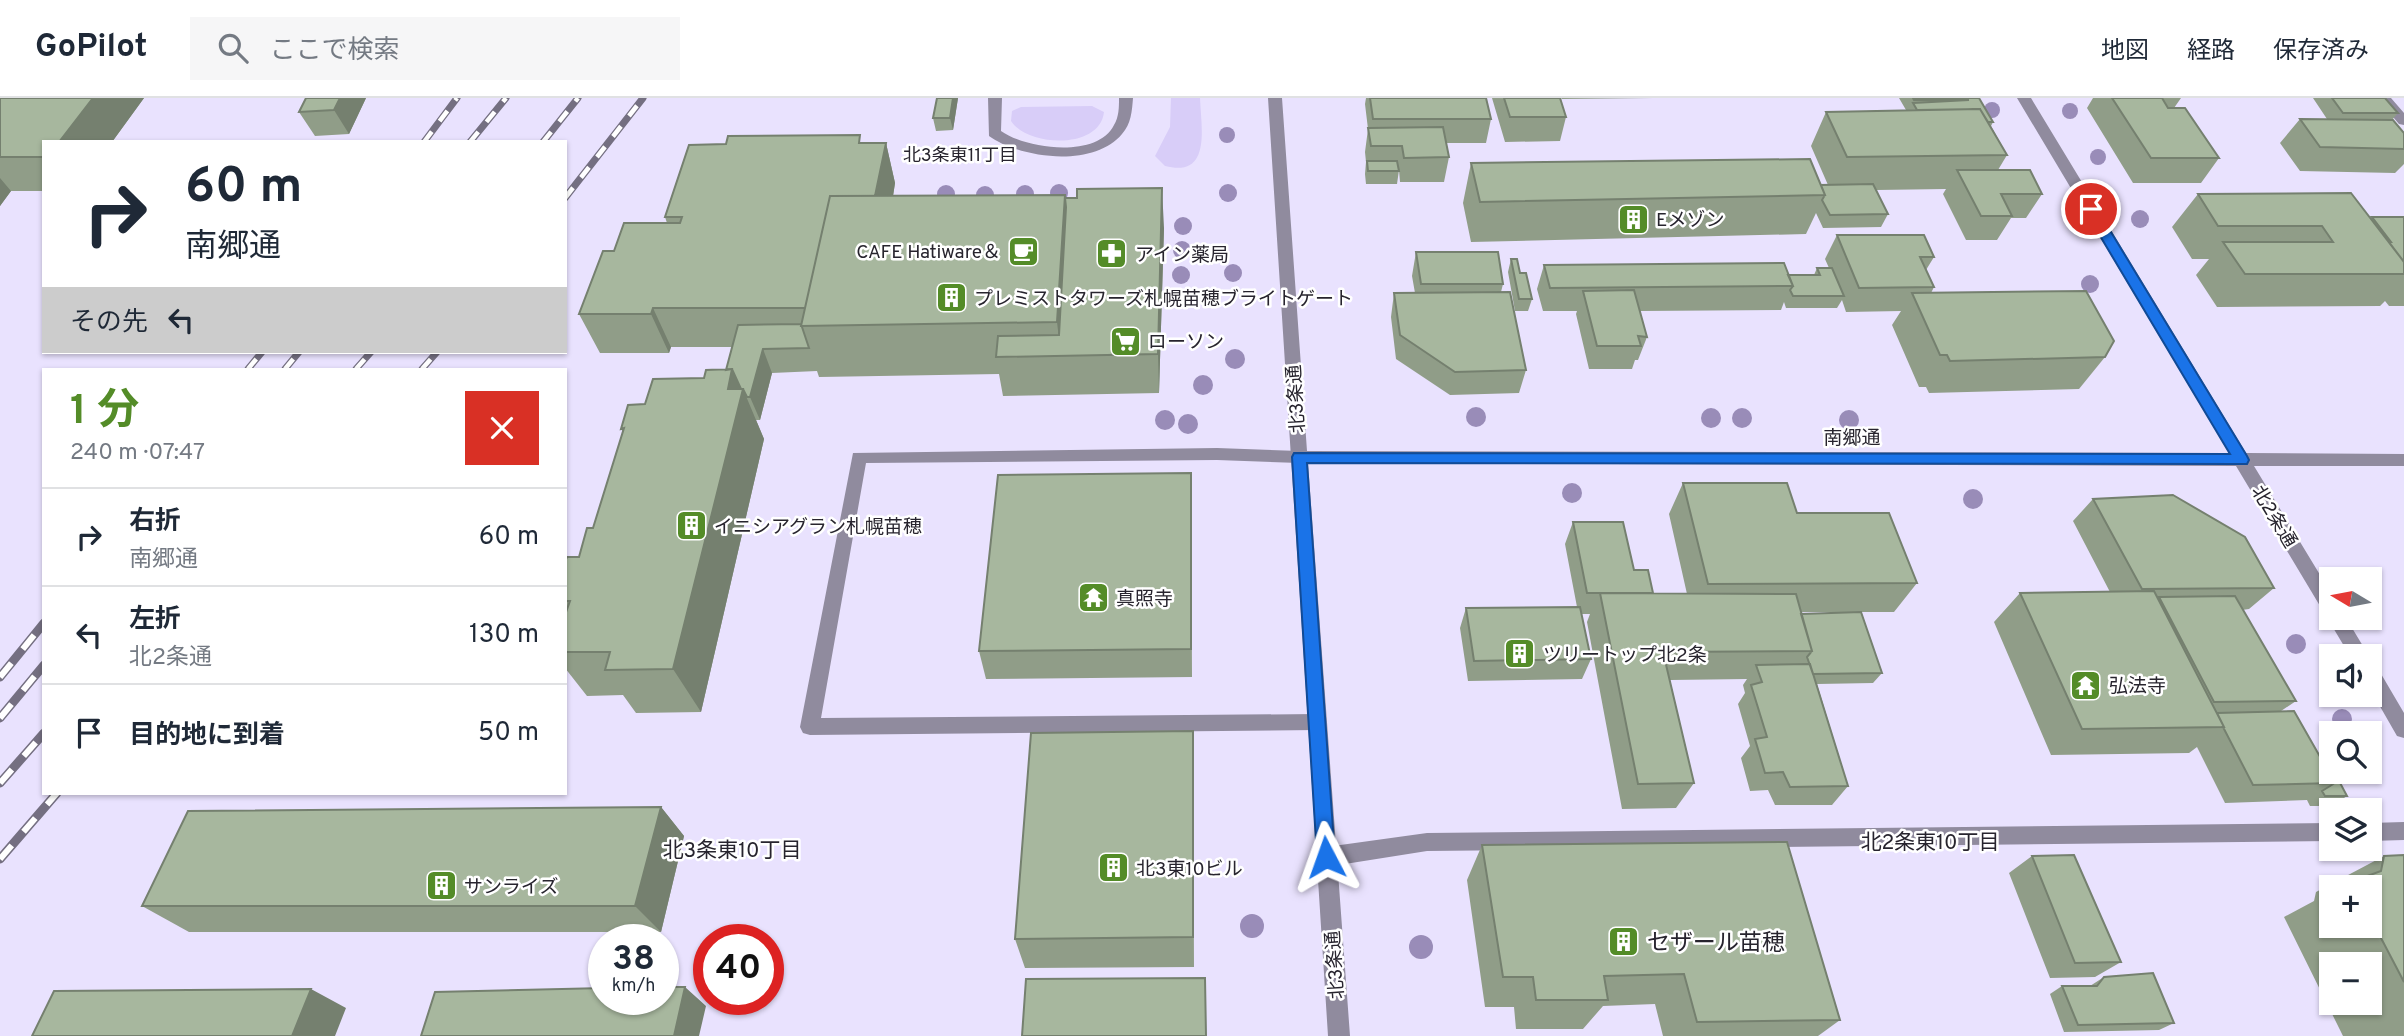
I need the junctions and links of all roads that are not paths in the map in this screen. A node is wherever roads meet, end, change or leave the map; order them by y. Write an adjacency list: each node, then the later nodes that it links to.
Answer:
1 (995, 98): 2 (street)
2 (1126, 98)
3 (1275, 98): 7 (street, 北3条通)
4 (2024, 98): 8 (street, 北2条通)
5 (2384, 98): 6 (street)
6 (2404, 121)
7 (1299, 457): 8 (street, 南郷通); 12 (street, 北3条通); 12 (street, 南郷通)
8 (2241, 460): 9 (street, 南郷通); 10 (street, 北2条通)
9 (2404, 460)
10 (2319, 589)
11 (2382, 693): 13 (street)
12 (1317, 722): 17 (street, 北3条通)
13 (2404, 730)
14 (2404, 831): 16 (street)
15 (2319, 832): 17 (street)
16 (2382, 832)
17 (1326, 857): 18 (street, 北3条通)
18 (1339, 1036)

